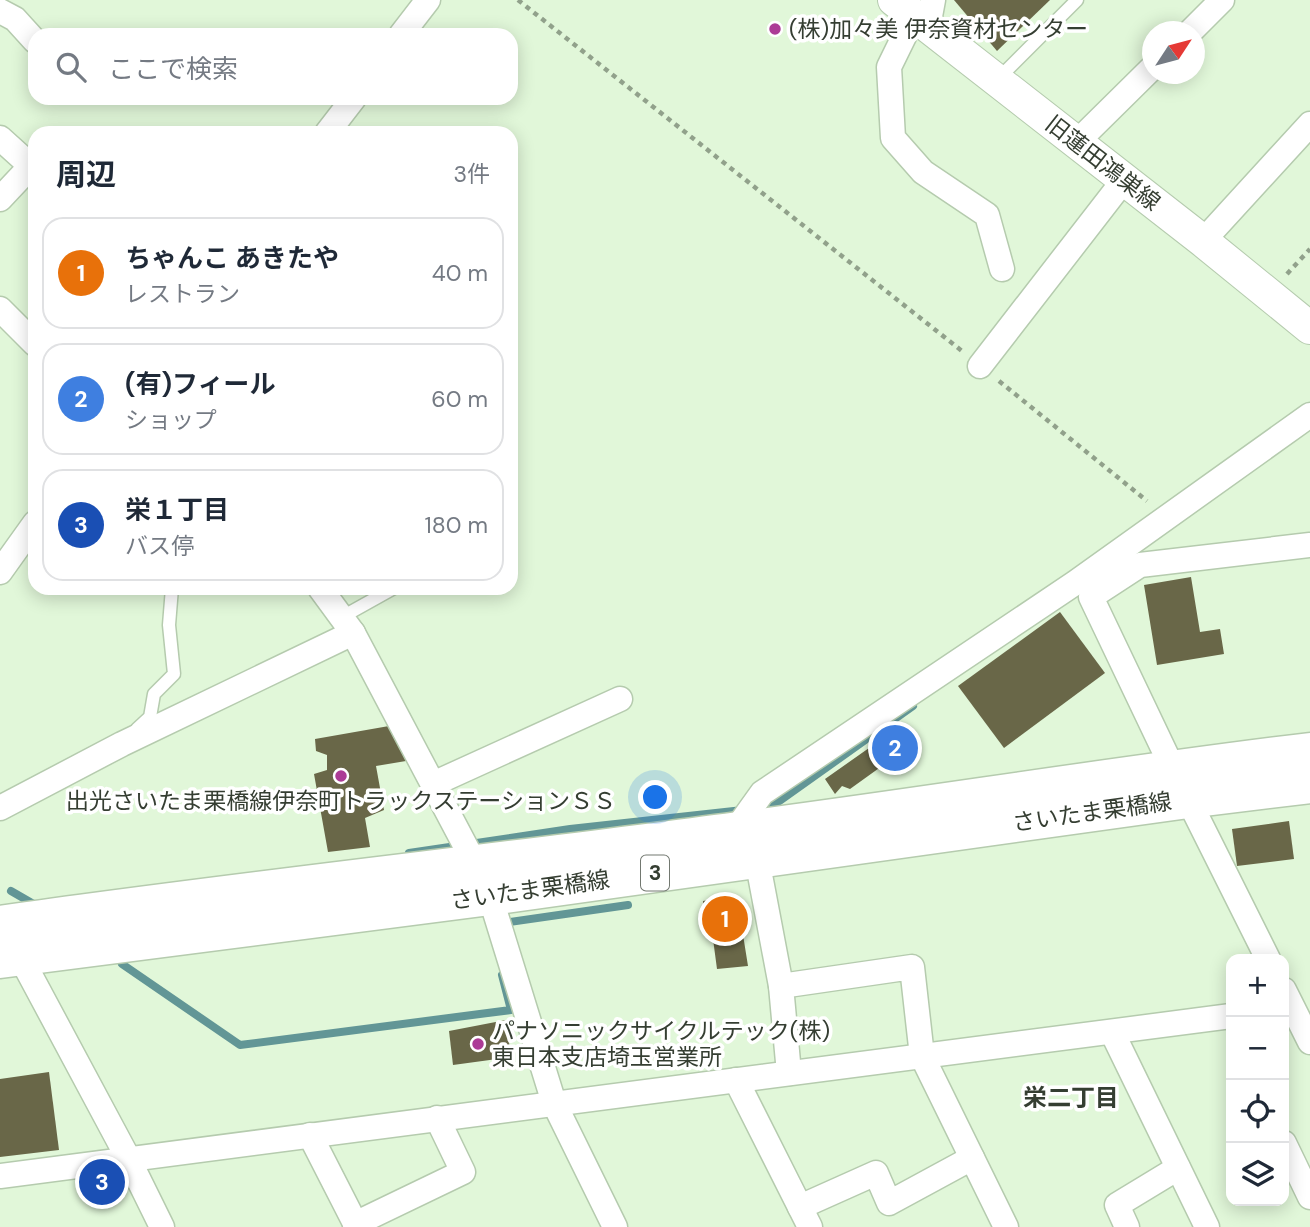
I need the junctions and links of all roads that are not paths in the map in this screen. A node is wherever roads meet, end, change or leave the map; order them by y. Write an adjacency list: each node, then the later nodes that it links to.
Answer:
1 (428, 0): 7 (street)
2 (1077, 0): 10 (lane)
3 (1222, 0): 6 (street)
4 (0, 10): 8 (street)
5 (917, 11): 10 (street, 旧蓮田鴻巣線); 21 (street)
6 (1201, 21)
7 (406, 28)
8 (28, 33)
9 (1142, 79): 15 (street)
10 (997, 80): 15 (street, 旧蓮田鴻巣線)
11 (349, 105): 13 (street)
12 (1310, 124): 20 (street)
13 (332, 126)
14 (0, 138): 16 (street)
15 (1077, 142): 18 (street, 旧蓮田鴻巣線)
16 (28, 163)
17 (28, 169): 19 (street)
18 (1124, 180): 20 (street, 旧蓮田鴻巣線); 25 (street)
19 (0, 199)
20 (1202, 241): 23 (street, 旧蓮田鴻巣線)
21 (1002, 269)
22 (0, 309): 24 (street)
23 (1310, 328)
24 (28, 337)
25 (980, 366)
26 (1310, 415): 30 (street)
27 (28, 533): 29 (street)
28 (1310, 545): 30 (street)
29 (0, 572)
30 (1106, 574): 39 (street); 42 (street)
31 (171, 595): 36 (lane)
32 (325, 595): 34 (street)
33 (385, 595): 34 (lane)
34 (347, 625): 36 (street); 38 (street)
35 (620, 699): 38 (street)
36 (122, 744): 41 (street)
37 (1310, 752): 39 (main road, さいたま栗橋線 / 3)
38 (433, 784): 43 (street)
39 (1180, 784): 40 (main road, さいたま栗橋線 / 3); 42 (main road, さいたま栗橋線 / 3); 45 (street)
40 (1310, 784)
41 (0, 808)
42 (746, 845): 43 (main road, さいたま栗橋線 / 3); 46 (street)
43 (490, 902): 44 (main road, さいたま栗橋線 / 3); 54 (street)
44 (5, 936): 58 (street)
45 (1265, 954)
46 (781, 986): 51 (street); 52 (street)
47 (1292, 1002): 50 (street)
48 (1226, 1023): 49 (street)
49 (1112, 1032): 51 (street); 60 (street)
50 (1310, 1042)
51 (922, 1056): 52 (street); 59 (street)
52 (789, 1073): 53 (street)
53 (736, 1080): 54 (street); 63 (street)
54 (554, 1103): 55 (street); 65 (street)
55 (437, 1118): 56 (street); 64 (street)
56 (310, 1135): 58 (street); 64 (street)
57 (1289, 1153): 62 (street)
58 (128, 1158): 61 (street); 66 (street)
59 (972, 1158): 63 (street); 67 (street)
60 (1178, 1168): 68 (street); 69 (street)
61 (0, 1176)
62 (1310, 1197)
63 (805, 1217)
64 (356, 1225)
65 (614, 1226)
66 (162, 1227)
67 (1006, 1227)
68 (1127, 1227)
69 (1207, 1227)

